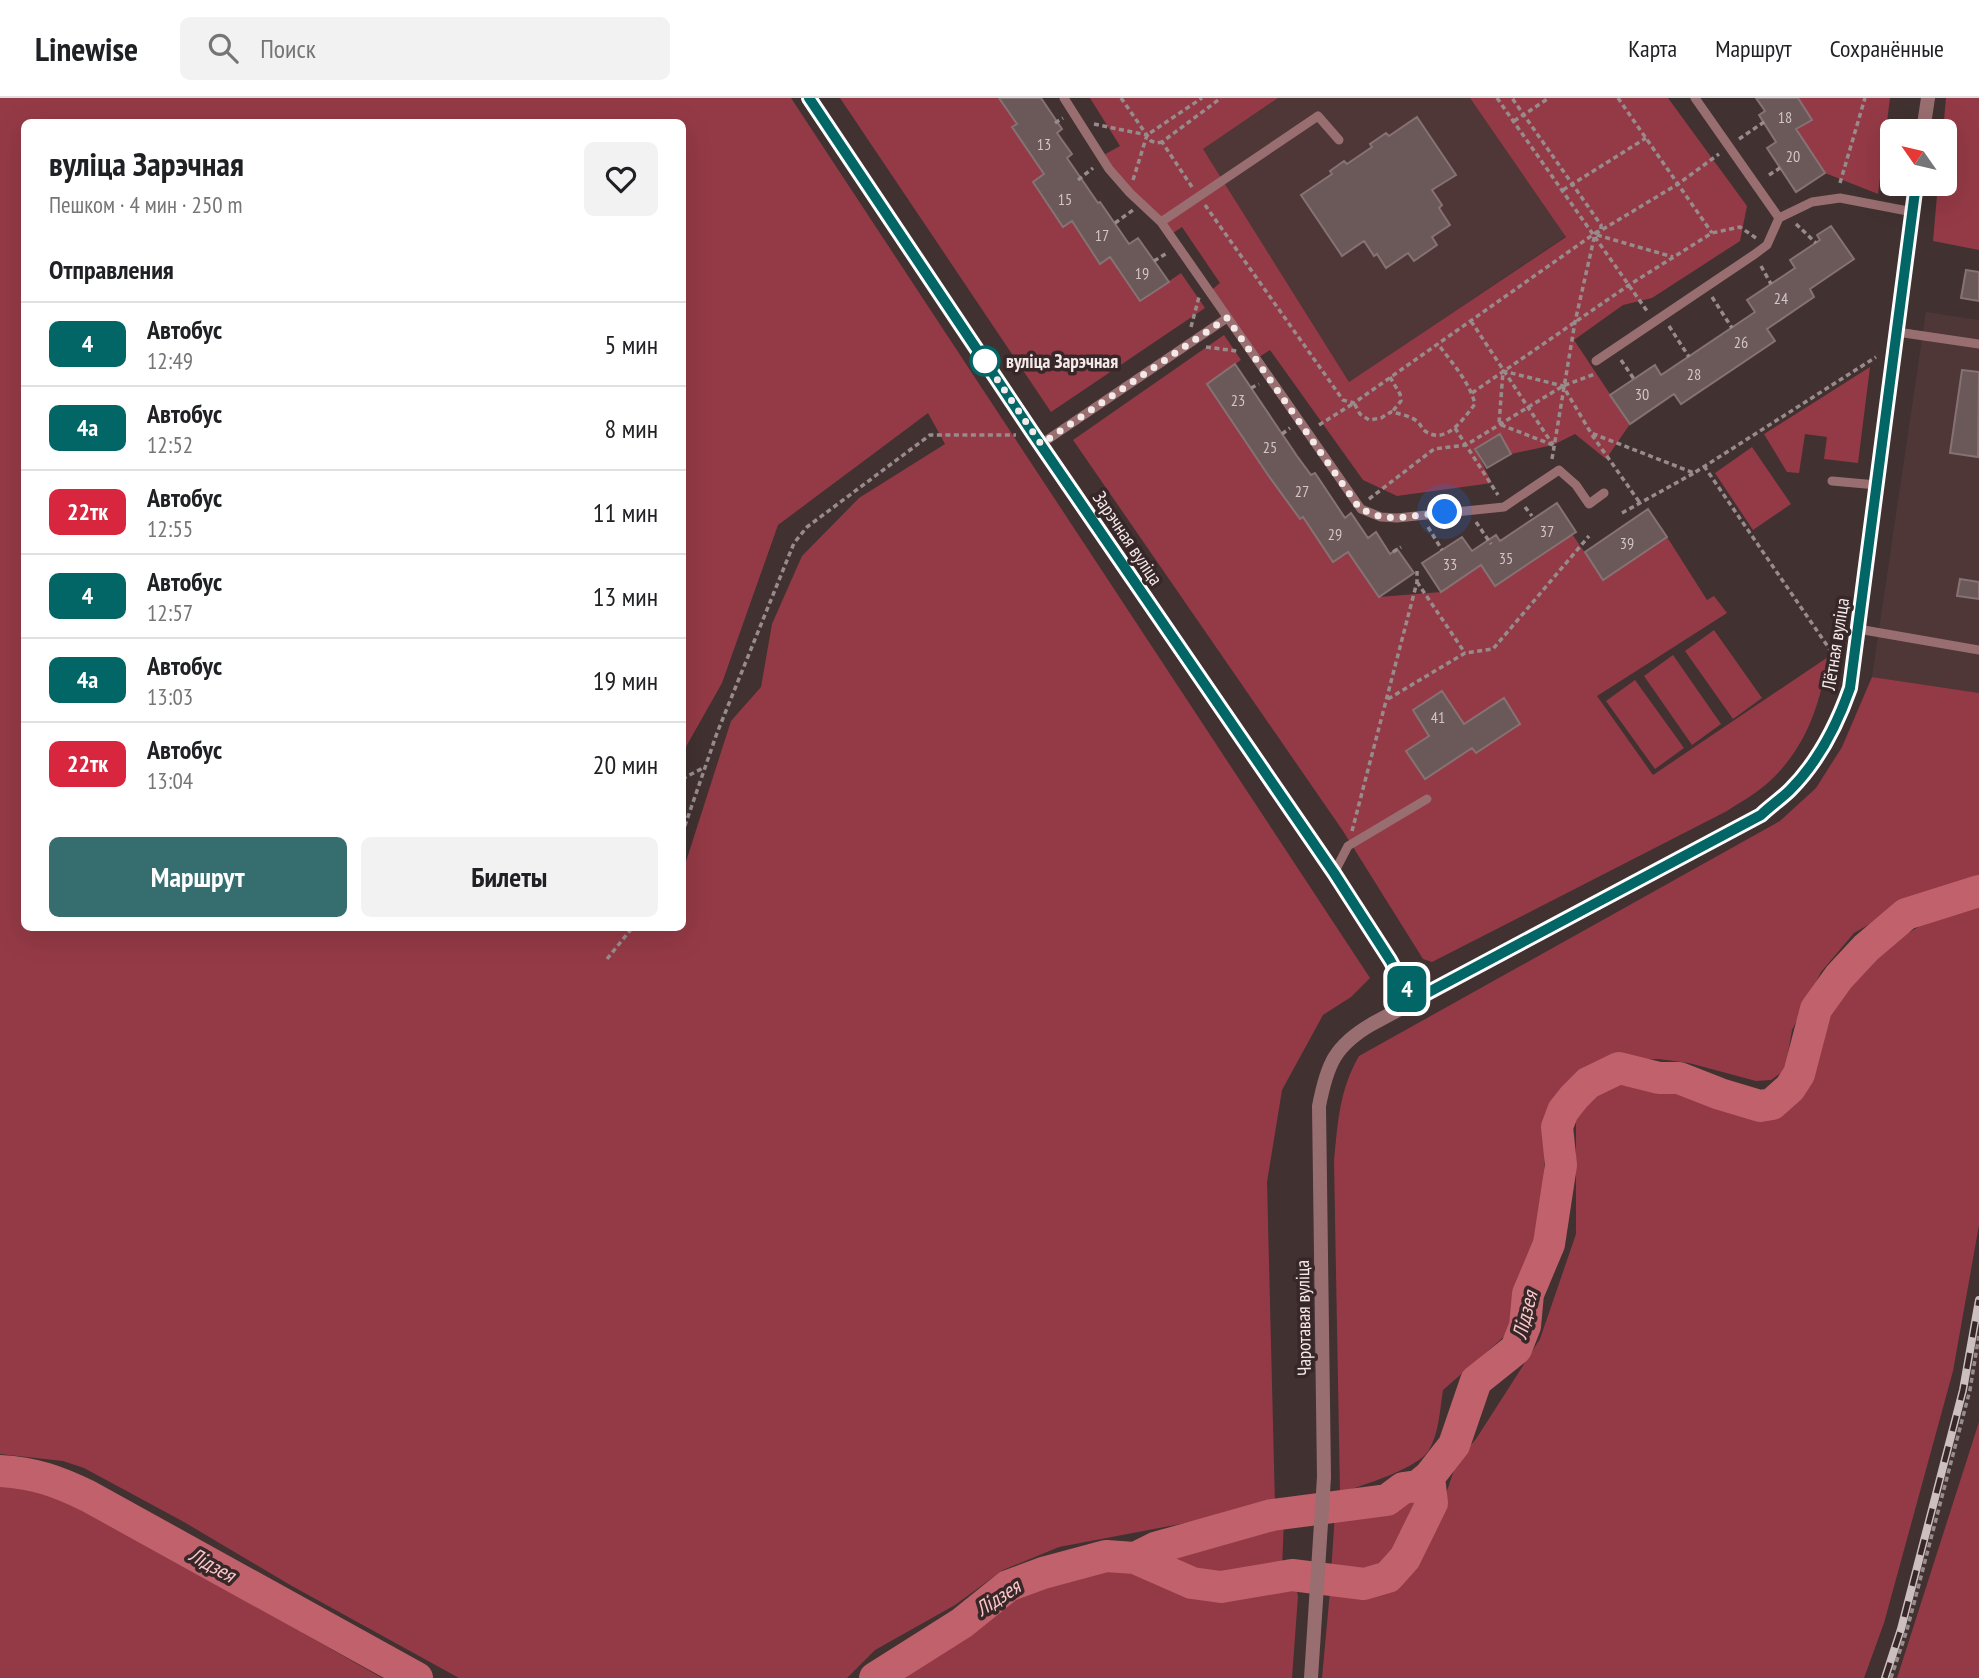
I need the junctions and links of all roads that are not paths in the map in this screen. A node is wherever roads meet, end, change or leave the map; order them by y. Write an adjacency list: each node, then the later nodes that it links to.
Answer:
1 (809, 98): 15 (street, Зарэчная вуліца)
2 (1064, 98): 10 (lane)
3 (1695, 98): 9 (lane)
4 (1928, 98): 5 (street)
5 (1925, 119)
6 (1339, 140): 10 (lane)
7 (1915, 196): 8 (street, Лётная вуліца)
8 (1913, 212): 9 (lane); 12 (street, Лётная вуліца)
9 (1779, 218): 14 (lane)
10 (1161, 222): 11 (lane)
11 (1227, 318): 15 (lane); 18 (lane)
12 (1897, 332): 13 (lane); 17 (street, Лётная вуліца)
13 (1979, 344)
14 (1596, 361)
15 (1037, 439): 22 (street, Зарэчная вуліца)
16 (1832, 481): 17 (lane)
17 (1877, 485): 19 (street, Лётная вуліца)
18 (1604, 493)
19 (1858, 629): 20 (lane); 23 (street, Лётная вуліца)
20 (1979, 650)
21 (1427, 799): 22 (lane)
22 (1334, 873): 23 (street, Зарэчная вуліца)
23 (1412, 1001): 24 (street, Чаротавая вуліца)
24 (1311, 1678)

